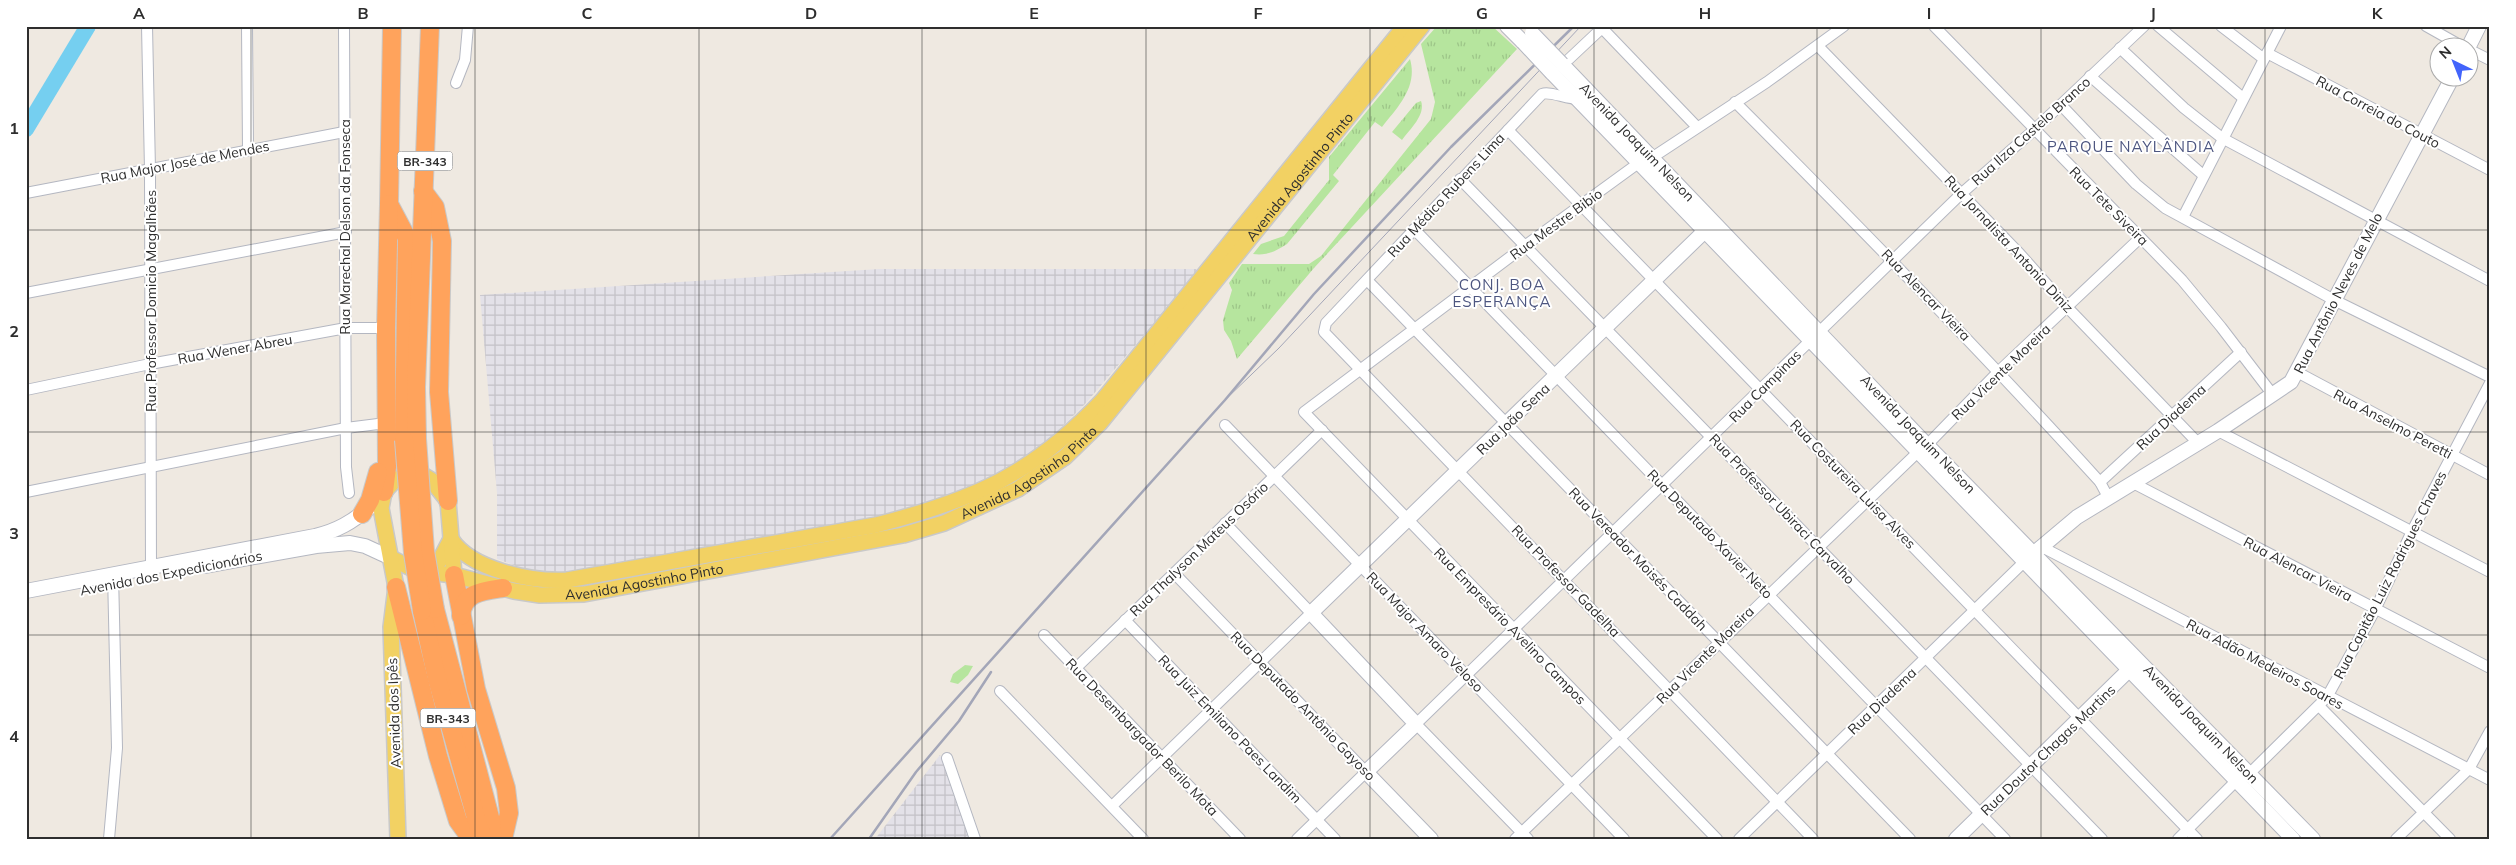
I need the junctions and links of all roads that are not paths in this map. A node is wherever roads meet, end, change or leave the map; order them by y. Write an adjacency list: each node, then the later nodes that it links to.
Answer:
1 (147, 26): 42 (street, Rua Professor Domicio Magalhães)
2 (247, 26): 40 (street)
3 (344, 26): 37 (street, Rua Marechal Delson da Fonseca)
4 (392, 26): 49 (highway, BR-343)
5 (430, 26): 46 (highway, BR-343)
6 (468, 26): 28 (street)
7 (1405, 26): 115 (main road, Avenida Agostinho Pinto)
8 (1422, 26): 129 (main road, Avenida Agostinho Pinto)
9 (1507, 26): 18 (main road, Avenida Joaquim Nelson)
10 (1844, 26): 21 (street, Rua Mestre Bibio)
11 (1934, 26): 36 (street, Rua Tete Siveira)
12 (2144, 26): 22 (street, Rua Ilza Castelo Branco)
13 (2158, 26): 30 (street)
14 (2221, 26): 24 (street, Rua Correia do Couto)
15 (2281, 26): 24 (street)
16 (2426, 26): 19 (street)
17 (2479, 26): 20 (main road)
18 (1527, 34): 26 (main road, Avenida Joaquim Nelson, bridge)
19 (2448, 38)
20 (2472, 38)
21 (1818, 46): 32 (street, Rua Mestre Bibio); 48 (street, Rua Jornalista Antonio Diniz)
22 (2120, 48): 27 (street, Rua Ilza Castelo Branco); 39 (street)
23 (2478, 54): 25 (street)
24 (2265, 56): 30 (street); 38 (street, Rua Correia do Couto)
25 (2490, 60)
26 (1561, 65): 31 (main road, Avenida Joaquim Nelson); 34 (street); 41 (main road, Avenida Joaquim Nelson)
27 (2090, 76): 33 (street, Rua Ilza Castelo Branco); 44 (street)
28 (456, 83)
29 (2447, 88): 38 (main road, Rua Antônio Neves de Melo)
30 (2243, 98): 39 (street)
31 (1578, 99): 35 (street, Rua Médico Rubens Lima); 41 (main road, Avenida Joaquim Nelson)
32 (1735, 102): 34 (street, Rua Mestre Bibio); 58 (street, Rua Alencar Vieira)
33 (2061, 106): 36 (street, Rua Ilza Castelo Branco); 51 (street)
34 (1697, 127): 41 (street, Rua Mestre Bibio)
35 (1508, 130): 45 (street, Rua Médico Rubens Lima); 50 (street, Rua Costureira Luisa Alves)
36 (2034, 130): 48 (street, Rua Ilza Castelo Branco); 56 (street, Rua Tete Siveira)
37 (344, 132): 40 (street, Rua Major José de Mendes); 55 (street, Rua Marechal Delson da Fonseca)
38 (2421, 135): 43 (street, Rua Correia do Couto); 52 (main road, Rua Antônio Neves de Melo)
39 (2222, 138): 44 (street); 52 (street)
40 (248, 149): 42 (street, Rua Major José de Mendes)
41 (1646, 159): 50 (street, Rua Mestre Bibio); 53 (main road, Avenida Joaquim Nelson)
42 (150, 170): 47 (street, Rua Major José de Mendes); 59 (street, Rua Professor Domicio Magalhães)
43 (2490, 170)
44 (2203, 175): 51 (street)
45 (1460, 179): 54 (street, Rua Médico Rubens Lima); 57 (street, Rua Professor Ubiraci Carvalho)
46 (423, 191): 65 (highway, BR-343); 109 (highway)
47 (26, 193)
48 (1962, 193): 58 (street, Rua Ilza Castelo Branco); 67 (street, Rua Jornalista Antonio Diniz)
49 (389, 204): 65 (highway, BR-343 / BR-343); 70 (highway)
50 (1583, 205): 57 (street, Rua Mestre Bibio); 61 (street, Rua Costureira Luisa Alves)
51 (2183, 217): 66 (street)
52 (2375, 221): 62 (street); 66 (main road, Rua Antônio Neves de Melo)
53 (1709, 227): 61 (main road, Rua João Sena); 73 (main road, Avenida Joaquim Nelson)
54 (1414, 229): 60 (street, Rua Médico Rubens Lima); 63 (street, Rua Deputado Xavier Neto)
55 (346, 232): 59 (street); 69 (street, Rua Marechal Delson da Fonseca)
56 (2140, 238): 67 (street, Rua Vicente Moreira); 74 (street, Rua Tete Siveira)
57 (1526, 244): 63 (street, Rua Mestre Bibio); 72 (street, Rua Professor Ubiraci Carvalho)
58 (1894, 261): 73 (street, Rua Ilza Castelo Branco); 77 (street, Rua Alencar Vieira)
59 (151, 268): 64 (street); 75 (street, Rua Professor Domicio Magalhães)
60 (1367, 280): 68 (street, Rua Médico Rubens Lima); 71 (street, Rua Vereador Moisés Caddah)
61 (1655, 280): 72 (main road, Rua João Sena); 83 (street, Rua Costureira Luisa Alves)
62 (2490, 281)
63 (1471, 287): 71 (street, Rua Mestre Bibio); 79 (street, Rua Deputado Xavier Neto)
64 (26, 293)
65 (413, 295): 133 (highway, BR-343, bridge)
66 (2336, 300): 78 (main road, Rua Antônio Neves de Melo); 80 (street)
67 (2067, 308): 77 (street, Rua Vicente Moreira); 86 (street, Rua Jornalista Antonio Diniz)
68 (1326, 323): 76 (street, Rua Professor Gadelha)
69 (346, 328): 70 (street, Rua Wener Abreu); 75 (street, Rua Wener Abreu); 90 (street, Rua Marechal Delson da Fonseca)
70 (386, 328): 88 (highway)
71 (1415, 328): 76 (street, Rua Mestre Bibio); 87 (street, Rua Vereador Moisés Caddah)
72 (1607, 328): 79 (main road, Rua João Sena); 93 (street, Rua Professor Ubiraci Carvalho)
73 (1816, 336): 83 (street, Rua Campinas); 95 (main road, Avenida Joaquim Nelson)
74 (2241, 352): 84 (street, Rua Tete Siveira); 86 (street, Rua Diadema)
75 (150, 364): 82 (street, Rua Wener Abreu); 97 (street, Rua Professor Domicio Magalhães)
76 (1360, 370): 85 (street, Rua Mestre Bibio); 98 (street, Rua Professor Gadelha)
77 (1999, 372): 95 (street, Rua Vicente Moreira); 101 (street, Rua Alencar Vieira)
78 (2297, 372): 84 (main road, Rua Antônio Neves de Melo); 96 (street, Rua Anselmo Peretti)
79 (1557, 376): 87 (main road, Rua João Sena); 103 (street, Rua Deputado Xavier Neto)
80 (2490, 377)
81 (2490, 383): 96 (street, Rua Capitão Luiz Rodrigues Chaves)
82 (26, 390)
83 (1762, 390): 93 (street, Rua Campinas); 108 (street, Rua Costureira Luisa Alves)
84 (2273, 395): 92 (main road, Rua Antônio Neves de Melo)
85 (1304, 412): 91 (street, Rua Empresário Avelino Campos)
86 (2173, 416): 94 (street, Rua Jornalista Antonio Diniz); 101 (street, Rua Diadema)
87 (1508, 424): 98 (main road, Rua João Sena); 114 (street, Rua Vereador Moisés Caddah)
88 (386, 425): 90 (street); 106 (highway); 110 (highway)
89 (1225, 425): 100 (street, Rua Major Amaro Veloso)
90 (346, 428): 97 (street); 105 (street, Rua Marechal Delson da Fonseca)
91 (1322, 430): 100 (street, Rua Thalyson Mateus Osório); 111 (street, Rua Empresário Avelino Campos)
92 (2218, 431): 94 (main road, Rua Antônio Neves de Melo); 113 (street)
93 (1713, 438): 103 (street, Rua Campinas); 117 (street, Rua Professor Ubiraci Carvalho)
94 (2198, 443): 102 (main road, Rua Antônio Neves de Melo)
95 (1923, 448): 108 (street, Rua Vicente Moreira); 118 (main road, Avenida Joaquim Nelson)
96 (2452, 455): 99 (street, Rua Anselmo Peretti); 113 (street, Rua Capitão Luiz Rodrigues Chaves)
97 (152, 466): 104 (street); 121 (street, Rua Professor Domicio Magalhães)
98 (1460, 471): 111 (main road, Rua João Sena); 127 (street, Rua Professor Gadelha)
99 (2490, 475)
100 (1274, 476): 112 (street, Rua Thalyson Mateus Osório); 120 (street, Rua Major Amaro Veloso)
101 (2100, 482): 107 (street, Rua Alencar Vieira)
102 (2133, 483): 107 (main road, Rua Antônio Neves de Melo); 135 (street, Rua Alencar Vieira)
103 (1663, 485): 114 (street, Rua Campinas); 131 (street, Rua Deputado Xavier Neto)
104 (26, 492)
105 (349, 492)
106 (384, 492): 109 (main road); 110 (main road); 119 (main road)
107 (2108, 497): 118 (main road, Rua Antônio Neves de Melo)
108 (1868, 499): 117 (street, Rua Vicente Moreira); 134 (street, Rua Costureira Luisa Alves)
109 (448, 501): 115 (main road)
110 (362, 514): 116 (main road)
111 (1409, 520): 120 (main road, Rua João Sena); 139 (street, Rua Empresário Avelino Campos)
112 (1225, 523): 124 (street, Rua Thalyson Mateus Osório); 136 (street)
113 (2412, 531): 123 (street); 135 (street, Rua Capitão Luiz Rodrigues Chaves)
114 (1614, 533): 127 (street, Rua Campinas); 141 (street, Rua Vereador Moisés Caddah)
115 (451, 539): 122 (main road); 125 (main road)
116 (315, 541): 119 (main road); 121 (main road, Avenida dos Expedicionários)
117 (1818, 546): 131 (street, Rua Vicente Moreira); 142 (street, Rua Professor Ubiraci Carvalho)
118 (2033, 554): 134 (street, Rua Diadema); 144 (main road, Avenida Joaquim Nelson); 150 (street, Rua Adão Medeiros Soares)
119 (391, 558): 122 (main road); 128 (main road, Avenida dos Ipês)
120 (1361, 566): 136 (main road, Rua João Sena); 147 (street, Rua Major Amaro Veloso)
121 (151, 571): 126 (main road, Avenida dos Expedicionários)
122 (426, 571): 125 (main road, Avenida Agostinho Pinto)
123 (2490, 572)
124 (1174, 573): 138 (street, Rua Thalyson Mateus Osório); 143 (street, Rua Deputado Antônio Gayoso)
125 (454, 576): 129 (main road, Avenida Agostinho Pinto); 137 (highway)
126 (113, 579): 130 (main road, Avenida dos Expedicionários); 132 (main road, Avenida dos Expedicionários); 175 (street)
127 (1565, 580): 139 (street, Rua Campinas); 148 (street, Rua Professor Gadelha)
128 (396, 587): 176 (main road, Avenida dos Ipês); 177 (highway)
129 (503, 588): 137 (highway)
130 (26, 591)
131 (1768, 594): 141 (street, Rua Vicente Moreira); 151 (street, Rua Deputado Xavier Neto)
132 (26, 600)
133 (429, 610): 178 (highway, BR-343); 179 (highway, BR-343)
134 (1975, 610): 142 (street, Rua Diadema); 154 (street, Rua Costureira Luisa Alves)
135 (2375, 610): 146 (street, Rua Alencar Vieira); 150 (street, Rua Capitão Luiz Rodrigues Chaves)
136 (1311, 613): 143 (street); 155 (main road)
137 (461, 617): 180 (highway)
138 (1125, 620): 145 (street, Rua Thalyson Mateus Osório); 153 (street, Rua Juiz Emiliano Paes Landim)
139 (1514, 630): 147 (street, Rua Campinas); 157 (street, Rua Empresário Avelino Campos)
140 (1044, 635): 145 (street, Rua Desembargador Berilo Mota)
141 (1719, 642): 148 (street, Rua Vicente Moreira); 158 (street, Rua Vereador Moisés Caddah)
142 (1926, 658): 151 (street, Rua Diadema); 161 (street, Rua Professor Ubiraci Carvalho)
143 (1262, 663): 153 (street); 163 (street, Rua Deputado Antônio Gayoso)
144 (2134, 665): 154 (main road, Rua Doutor Chagas Martins); 164 (main road, Avenida Joaquim Nelson); 165 (main road, Avenida Joaquim Nelson)
145 (1076, 668): 160 (street, Rua Desembargador Berilo Mota)
146 (2490, 668)
147 (1467, 675): 155 (street, Rua Campinas); 167 (street, Rua Major Amaro Veloso)
148 (1671, 690): 157 (street, Rua Vicente Moreira); 168 (street, Rua Professor Gadelha)
149 (1000, 691): 169 (street)
150 (2327, 697): 152 (street, Rua Capitão Luiz Rodrigues Chaves); 162 (street, Rua Adão Medeiros Soares)
151 (1877, 706): 158 (street, Rua Diadema); 171 (street, Rua Deputado Xavier Neto)
152 (2320, 707): 164 (street, Rua Capitão Luiz Rodrigues Chaves); 170 (street)
153 (1212, 711): 160 (street); 172 (street, Rua Juiz Emiliano Paes Landim)
154 (2081, 718): 161 (main road, Rua Doutor Chagas Martins); 173 (street, Rua Costureira Luisa Alves)
155 (1416, 724): 163 (main road); 174 (street)
156 (2490, 731): 162 (street)
157 (1620, 739): 167 (street, Rua Vicente Moreira); 188 (street, Rua Empresário Avelino Campos)
158 (1827, 753): 168 (street, Rua Diadema); 191 (street, Rua Vereador Moisés Caddah)
159 (947, 758): 181 (street)
160 (1163, 759): 169 (street); 183 (street, Rua Desembargador Berilo Mota)
161 (2031, 766): 171 (main road, Rua Doutor Chagas Martins); 194 (street, Rua Professor Ubiraci Carvalho)
162 (2469, 769): 166 (street, Rua Adão Medeiros Soares); 170 (street)
163 (1366, 772): 172 (street); 186 (main road, Rua Deputado Antônio Gayoso)
164 (2250, 773): 165 (street, Rua Capitão Luiz Rodrigues Chaves); 198 (main road, Avenida Joaquim Nelson)
165 (2236, 780): 173 (street, Rua Capitão Luiz Rodrigues Chaves); 197 (main road, Avenida Joaquim Nelson)
166 (2490, 780)
167 (1572, 785): 174 (street, Rua Vicente Moreira); 187 (street, Rua Major Amaro Veloso)
168 (1776, 801): 189 (street, Rua Diadema); 190 (street, Rua Professor Gadelha)
169 (1112, 806): 182 (street)
170 (2424, 812): 199 (street); 200 (street)
171 (1982, 814): 192 (main road, Rua Doutor Chagas Martins); 193 (street, Rua Deputado Xavier Neto)
172 (1317, 820): 184 (street); 185 (street, Rua Juiz Emiliano Paes Landim)
173 (2188, 829): 195 (street, Rua Capitão Luiz Rodrigues Chaves); 196 (street, Rua Costureira Luisa Alves)
174 (1521, 837)
175 (109, 839)
176 (398, 839)
177 (471, 839)
178 (484, 839)
179 (493, 839)
180 (503, 839)
181 (975, 839)
182 (1144, 839)
183 (1240, 839)
184 (1297, 839)
185 (1335, 839)
186 (1431, 839)
187 (1624, 839)
188 (1717, 839)
189 (1739, 839)
190 (1813, 839)
191 (1910, 839)
192 (1956, 839)
193 (2005, 839)
194 (2102, 839)
195 (2178, 839)
196 (2197, 839)
197 (2293, 839)
198 (2313, 839)
199 (2396, 839)
200 (2450, 839)

